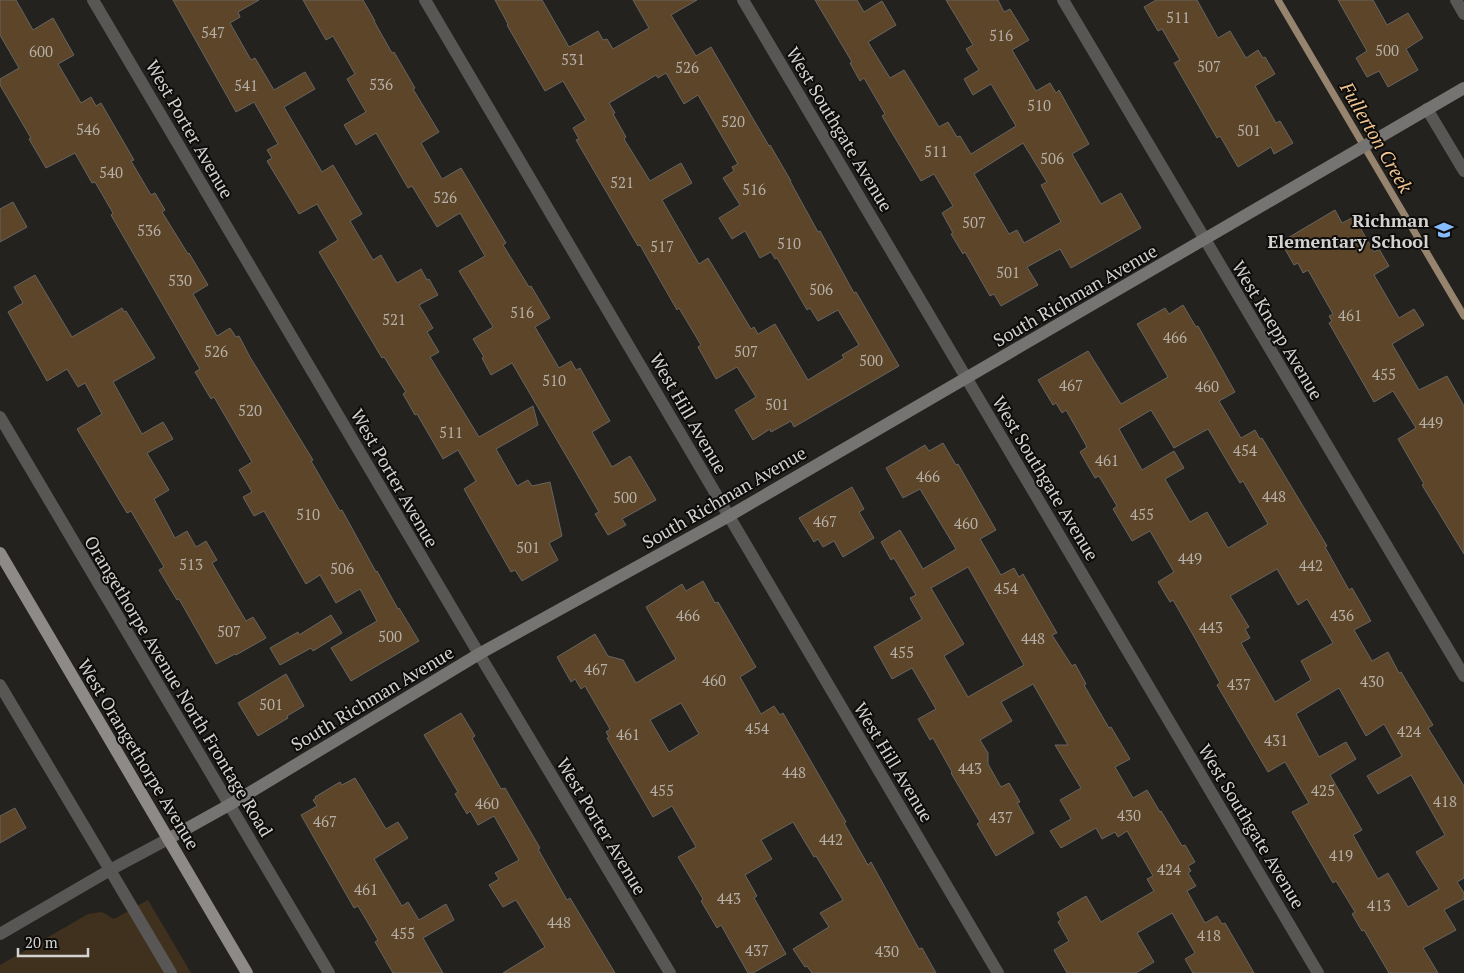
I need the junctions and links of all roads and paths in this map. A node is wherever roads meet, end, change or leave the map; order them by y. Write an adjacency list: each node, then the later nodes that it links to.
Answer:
1 (93, 0): 15 (street, West Porter Avenue)
2 (425, 0): 13 (street, West Hill Avenue)
3 (743, 0): 11 (street, West Southgate Avenue)
4 (1063, 0): 10 (street, West Knepp Avenue)
5 (1456, 0): 6 (street)
6 (1464, 14)
7 (1464, 88): 8 (street, South Richman Avenue)
8 (1428, 109): 9 (street); 10 (street, South Richman Avenue)
9 (1464, 171)
10 (1204, 240): 11 (street, South Richman Avenue); 16 (street, West Knepp Avenue)
11 (967, 379): 13 (street, South Richman Avenue); 27 (street, West Southgate Avenue)
12 (0, 417): 18 (street, Orangethorpe Avenue North Frontage Road)
13 (729, 516): 15 (street, South Richman Avenue); 26 (street, West Hill Avenue)
14 (0, 553): 19 (main road, West Orangethorpe Avenue)
15 (478, 654): 18 (street, South Richman Avenue); 25 (street, West Porter Avenue)
16 (1464, 676)
17 (0, 685): 20 (street)
18 (229, 805): 19 (street, South Richman Avenue); 24 (street, Orangethorpe Avenue North Frontage Road)
19 (168, 839): 20 (street, South Richman Avenue); 23 (main road, West Orangethorpe Avenue)
20 (110, 870): 21 (street, South Richman Avenue); 22 (street)
21 (0, 934)
22 (171, 973)
23 (247, 973)
24 (328, 973)
25 (670, 973)
26 (998, 973)
27 (1318, 973)

